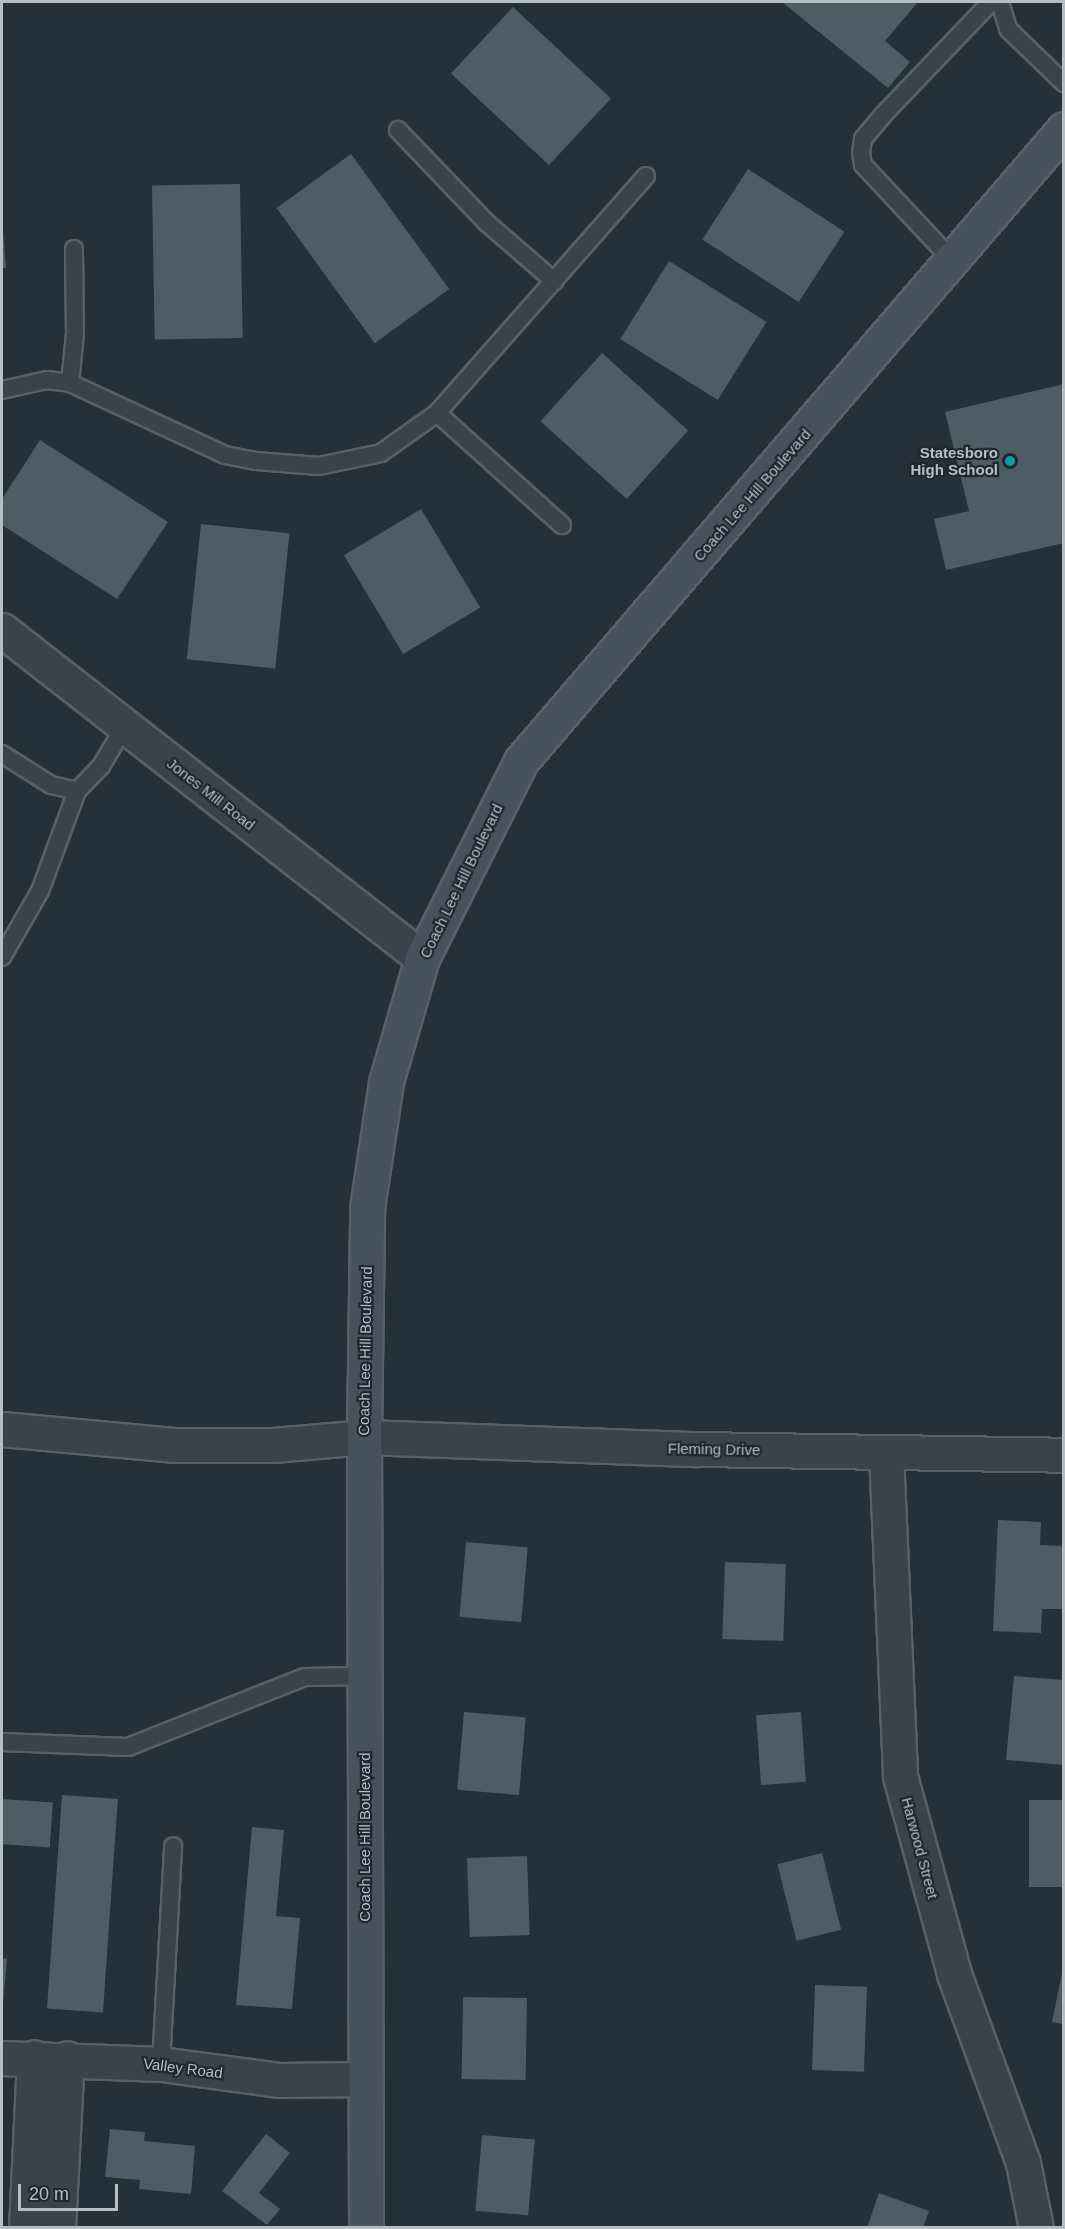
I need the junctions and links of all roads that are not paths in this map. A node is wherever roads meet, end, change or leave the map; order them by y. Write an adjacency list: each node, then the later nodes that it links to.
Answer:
1 (991, 2): 8 (lane)
2 (1000, 2): 3 (lane)
3 (1064, 83)
4 (1064, 129): 8 (street, Coach Lee Hill Boulevard)
5 (398, 130): 9 (lane)
6 (646, 176): 9 (lane)
7 (74, 249): 10 (lane)
8 (952, 260): 19 (street, Coach Lee Hill Boulevard)
9 (554, 281): 12 (lane)
10 (70, 383): 11 (lane); 12 (lane)
11 (2, 390)
12 (437, 413): 13 (lane)
13 (562, 525)
14 (2, 630): 15 (street, Jones Mill Road)
15 (125, 726): 17 (lane); 19 (street, Jones Mill Road)
16 (2, 754): 17 (lane)
17 (77, 791): 18 (lane)
18 (2, 957)
19 (422, 958): 21 (street, Coach Lee Hill Boulevard)
20 (2, 1429): 21 (street, Fleming Drive)
21 (364, 1437): 22 (street, Fleming Drive); 24 (street, Coach Lee Hill Boulevard)
22 (886, 1453): 23 (street, Fleming Drive); 35 (street, Harwood Street)
23 (1064, 1455)
24 (365, 1676): 25 (lane); 31 (street, Coach Lee Hill Boulevard)
25 (2, 1743)
26 (173, 1846): 30 (lane)
27 (34, 2057): 28 (street, Valley Road); 29 (street, Valley Road); 32 (street)
28 (2, 2058)
29 (67, 2058): 30 (street, Valley Road); 33 (street)
30 (161, 2064): 31 (street, Valley Road)
31 (364, 2079): 34 (street, Coach Lee Hill Boulevard)
32 (26, 2228)
33 (58, 2228)
34 (366, 2228)
35 (1036, 2228)

